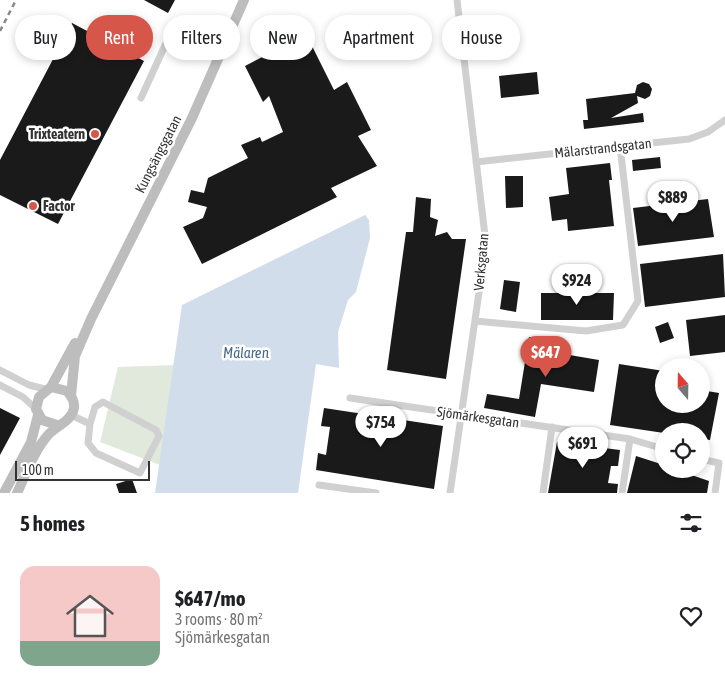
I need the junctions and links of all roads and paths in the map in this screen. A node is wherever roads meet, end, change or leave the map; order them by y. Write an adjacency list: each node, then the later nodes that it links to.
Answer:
1 (244, 0): 8 (main road, Kungsängsgatan)
2 (457, 0): 7 (street, Verksgatan)
3 (163, 50): 4 (street)
4 (141, 98)
5 (725, 120): 6 (street, Mälarstrandsgatan)
6 (620, 146): 7 (street, Mälarstrandsgatan); 9 (street)
7 (476, 162): 9 (street, Verksgatan)
8 (91, 319): 12 (main road, Kungsängsgatan); 13 (main road, Kungsängsgatan)
9 (475, 321): 16 (street, Verksgatan)
10 (0, 370): 12 (street)
11 (0, 385): 15 (street)
12 (48, 388): 13 (main road); 15 (main road)
13 (71, 396): 17 (main road)
14 (350, 398): 16 (street, Sjömärkesgatan)
15 (37, 412): 19 (main road); 25 (main road)
16 (461, 414): 20 (street, Sjömärkesgatan); 28 (street, Verksgatan)
17 (71, 415): 18 (street); 19 (main road)
18 (90, 424): 18 (street)
19 (57, 425): 26 (main road)
20 (552, 427): 21 (street, Sjömärkesgatan); 29 (street)
21 (630, 439): 22 (street, Sjömärkesgatan); 30 (street)
22 (655, 446)
23 (710, 461): 31 (street)
24 (320, 485): 27 (street)
25 (4, 493)
26 (17, 493)
27 (376, 493)
28 (450, 493)
29 (543, 493)
30 (622, 493)
31 (715, 493)

